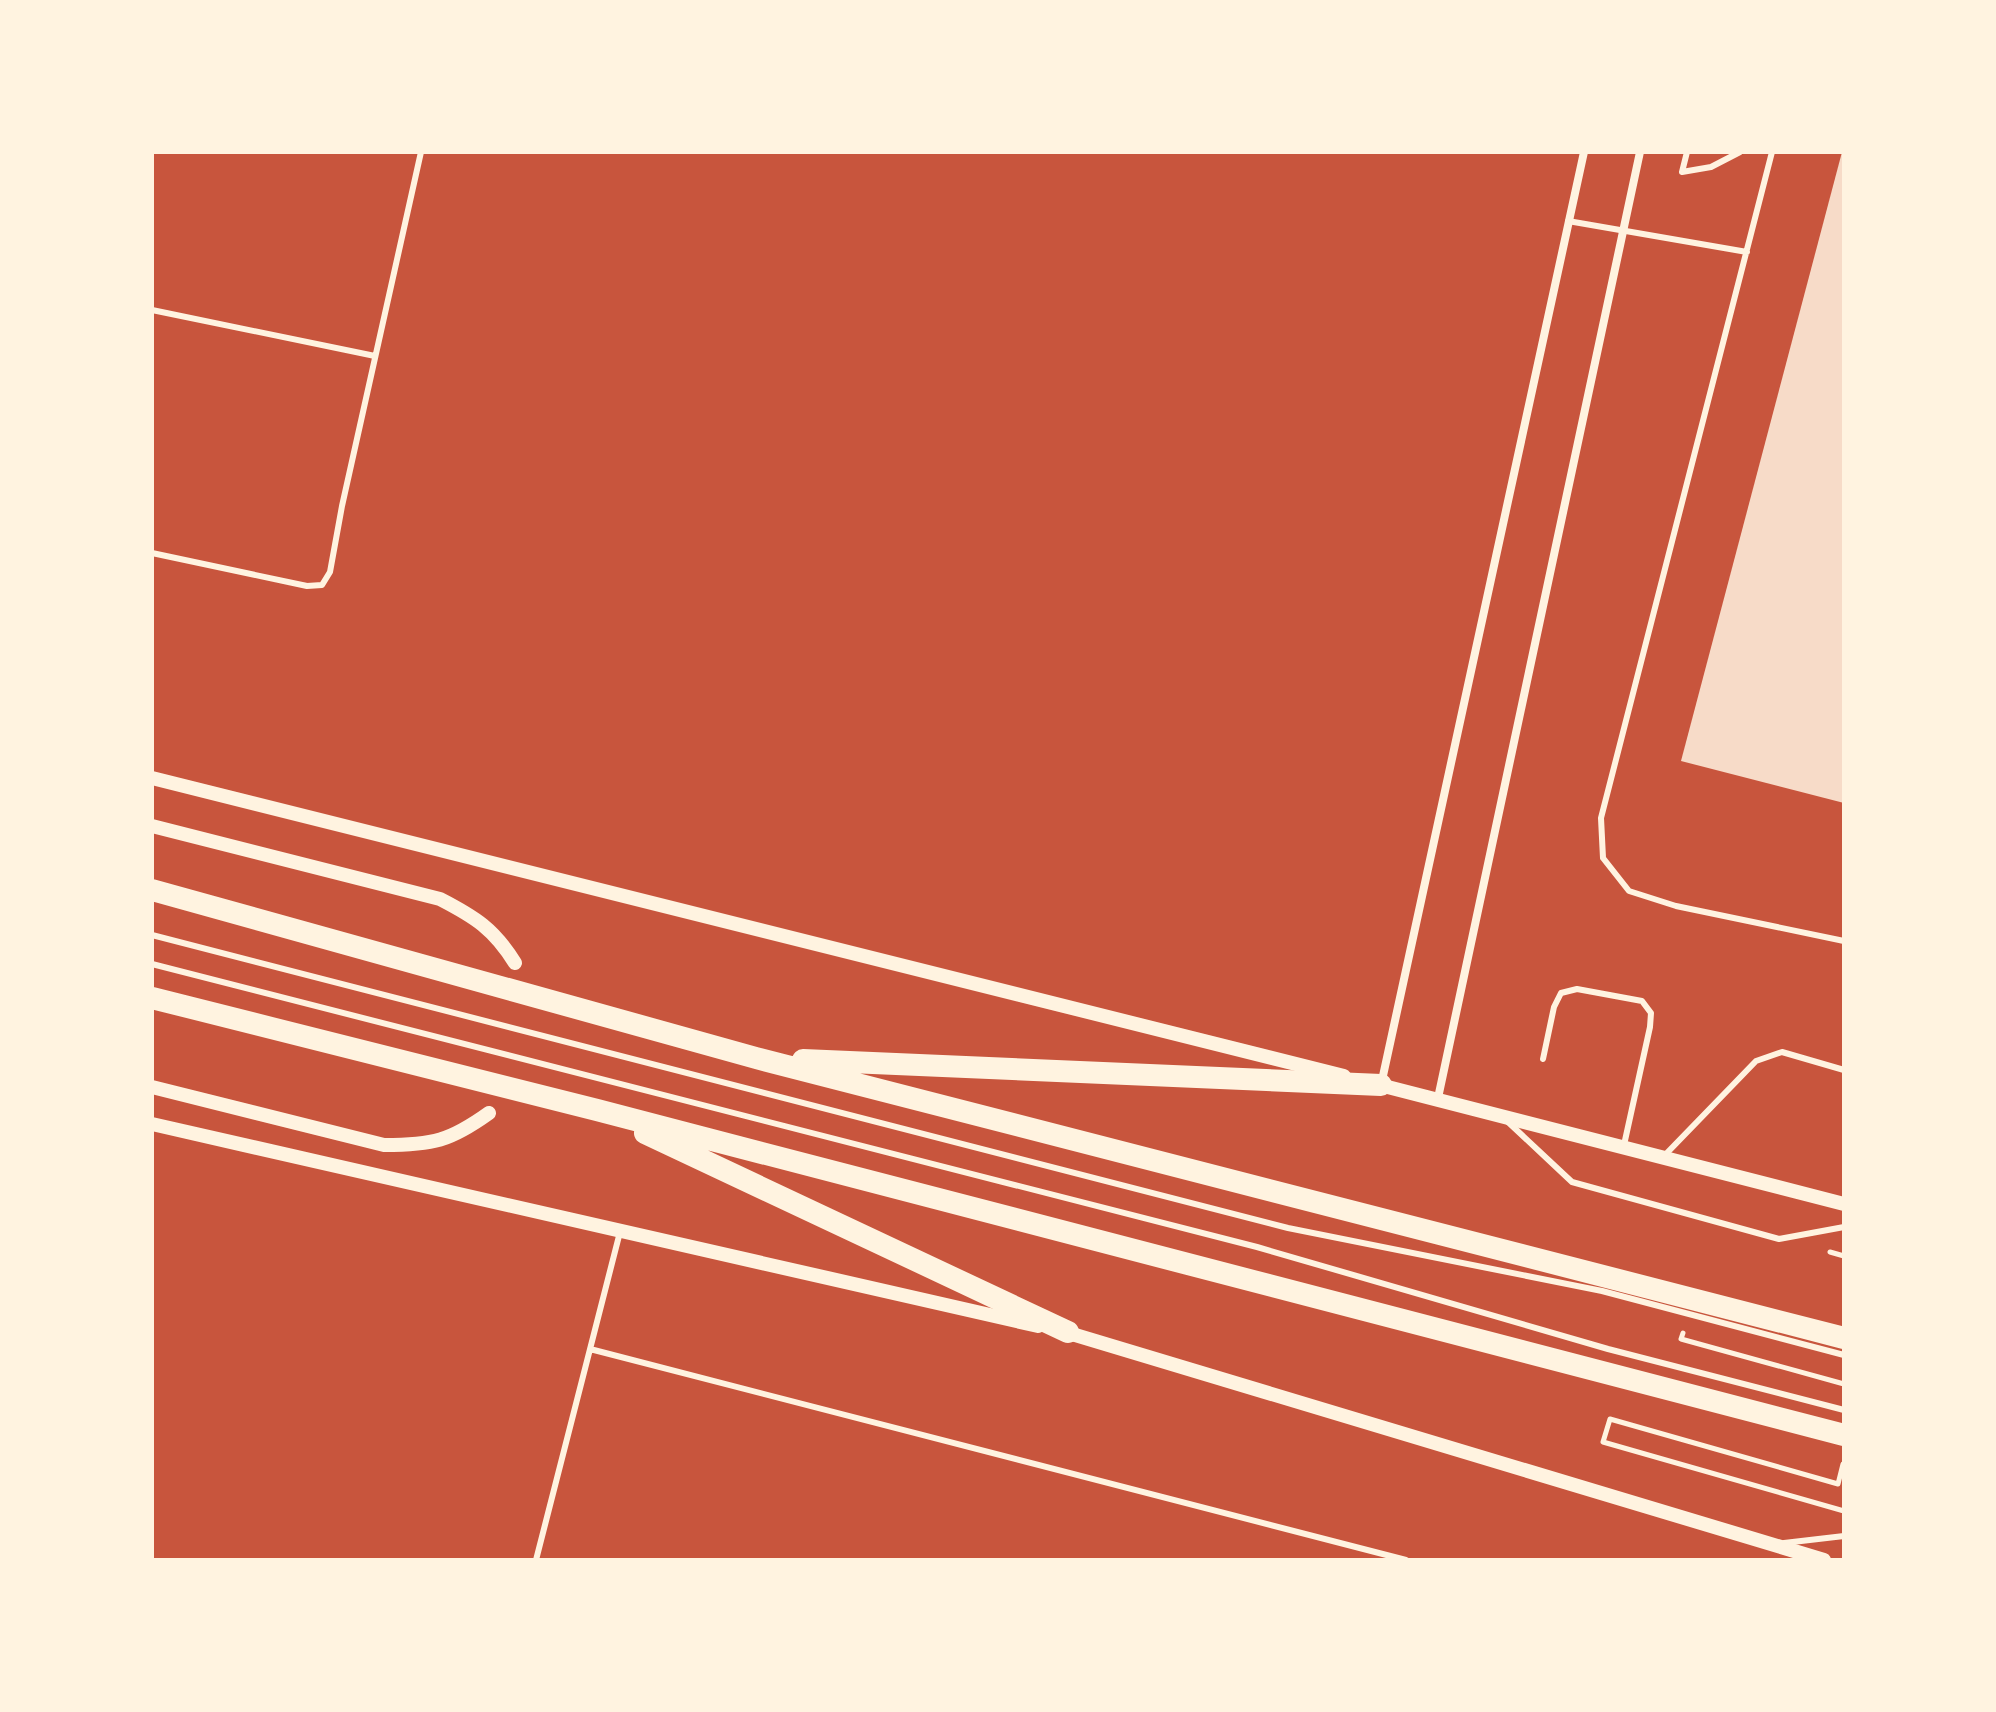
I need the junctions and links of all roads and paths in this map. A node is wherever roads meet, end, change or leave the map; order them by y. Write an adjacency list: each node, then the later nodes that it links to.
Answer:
1 (421, 152): 11 (lane)
2 (1584, 152): 7 (street)
3 (1640, 152): 8 (street)
4 (1687, 152): 5 (lane)
5 (1740, 152)
6 (1772, 152): 9 (lane)
7 (1568, 221): 8 (lane); 24 (street)
8 (1622, 232): 9 (lane); 26 (street)
9 (1747, 252): 17 (lane)
10 (152, 310): 11 (lane)
11 (375, 356): 12 (lane)
12 (152, 553)
13 (152, 778): 24 (street)
14 (152, 826): 18 (street)
15 (152, 890): 21 (highway)
16 (152, 935): 39 (lane)
17 (1844, 941)
18 (515, 963)
19 (152, 964): 40 (lane)
20 (152, 998): 27 (highway)
21 (756, 1058): 24 (highway); 37 (highway)
22 (1543, 1059): 31 (lane)
23 (1844, 1070): 32 (lane)
24 (1381, 1085): 26 (street)
25 (152, 1087): 28 (street)
26 (1438, 1098): 29 (street)
27 (597, 1110): 36 (highway); 41 (highway)
28 (489, 1113)
29 (1499, 1114): 31 (street); 34 (lane)
30 (152, 1124): 35 (street)
31 (1624, 1149): 32 (street)
32 (1662, 1159): 33 (street)
33 (1844, 1204)
34 (1844, 1227)
35 (620, 1232): 36 (street); 38 (lane)
36 (1068, 1332): 45 (street)
37 (1844, 1338)
38 (590, 1349): 46 (lane); 47 (lane)
39 (1844, 1355)
40 (1844, 1410)
41 (1844, 1435)
42 (1844, 1459): 43 (path)
43 (1844, 1511)
44 (1844, 1536): 45 (lane)
45 (1772, 1544): 48 (street)
46 (536, 1560)
47 (1406, 1560)
48 (1824, 1560)

